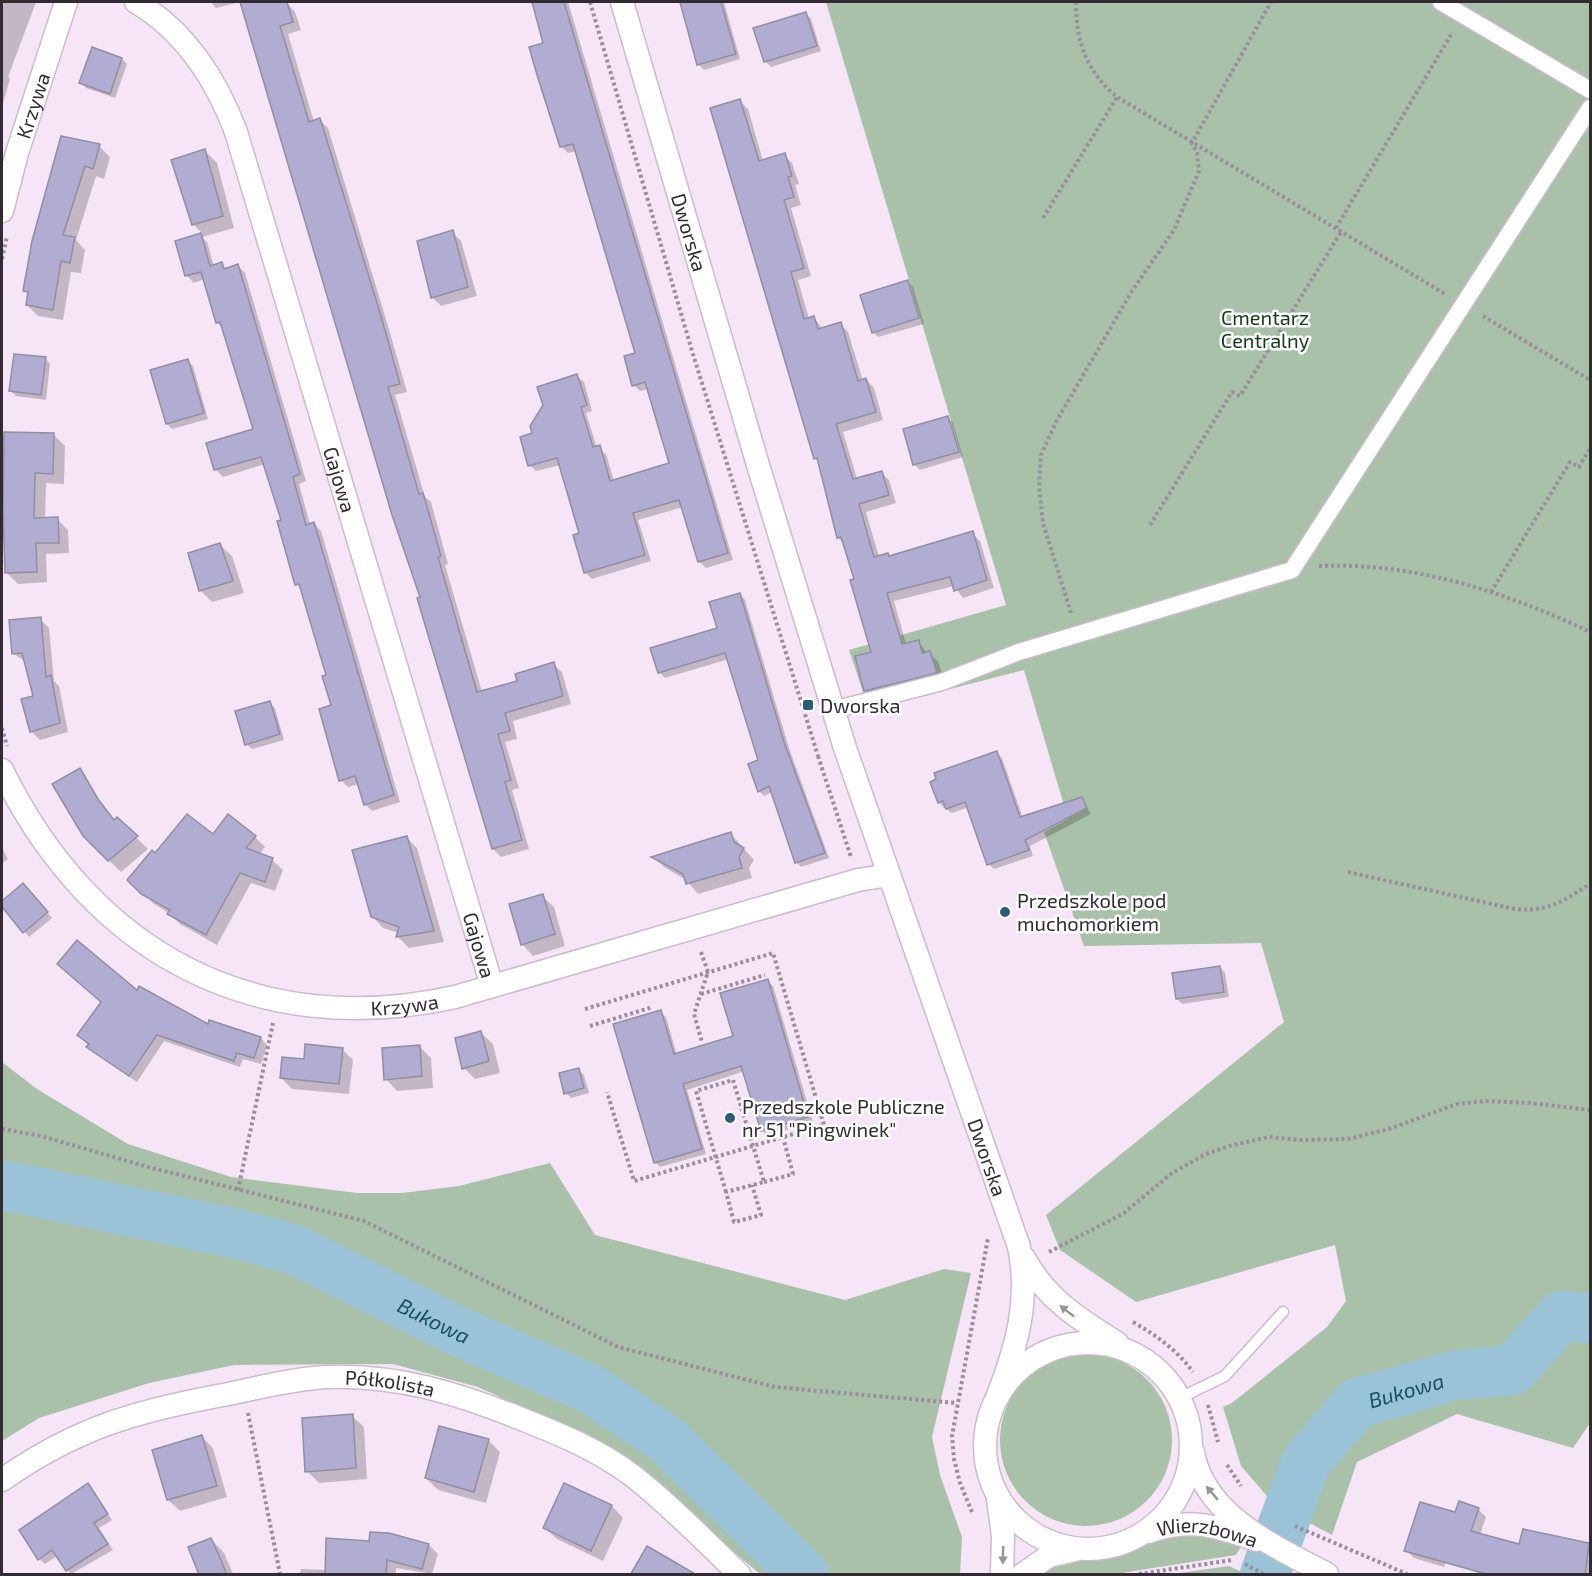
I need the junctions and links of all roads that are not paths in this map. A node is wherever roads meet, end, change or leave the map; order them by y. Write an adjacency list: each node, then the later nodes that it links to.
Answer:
1 (66, 2): 7 (street, Krzywa)
2 (136, 2): 11 (street, Gajowa)
3 (622, 2): 8 (street, Dworska)
4 (1441, 2): 5 (street)
5 (1590, 90)
6 (1590, 108): 8 (street)
7 (2, 211)
8 (833, 710): 10 (street, Dworska)
9 (6, 762): 11 (street, Krzywa)
10 (889, 875): 11 (street, Krzywa); 12 (street, Dworska)
11 (492, 986)
12 (1019, 1247): 14 (street, Dworska, one-way to 12); 15 (street, Dworska)
13 (1283, 1312): 16 (lane)
14 (1134, 1353): 15 (street); 16 (street)
15 (998, 1395): 19 (street)
16 (1180, 1398): 17 (street)
17 (1192, 1448): 20 (street); 21 (street, Wierzbowa, one-way to 17)
18 (2, 1480): 23 (street, Półkolista)
19 (996, 1494): 22 (street); 24 (street, one-way to 24)
20 (1142, 1534): 21 (street, Wierzbowa); 22 (street)
21 (1272, 1545): 26 (street, Wierzbowa)
22 (1080, 1549): 25 (street)
23 (740, 1575)
24 (1002, 1575)
25 (1023, 1575)
26 (1327, 1575)

